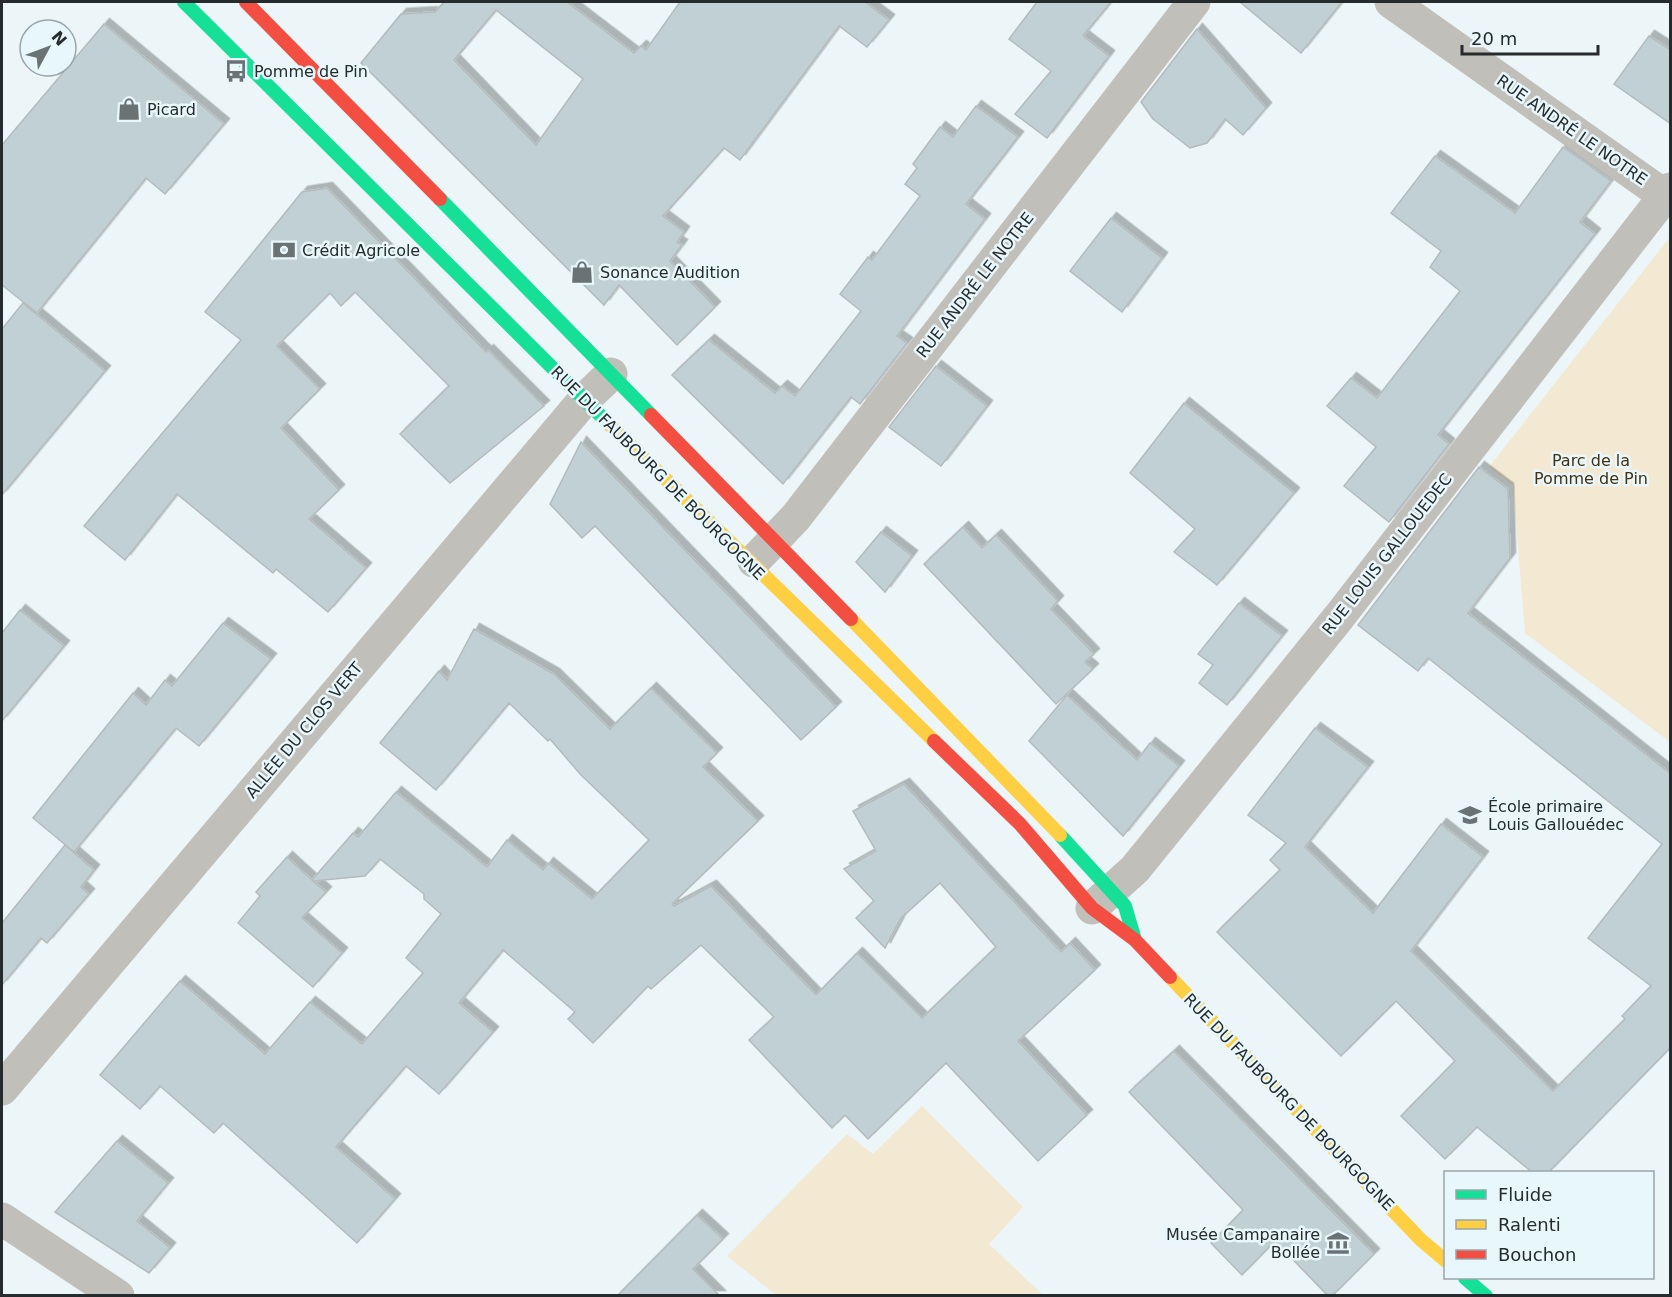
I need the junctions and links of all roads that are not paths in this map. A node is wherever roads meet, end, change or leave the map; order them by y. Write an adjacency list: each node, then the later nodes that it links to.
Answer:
1 (184, 2): 7 (main road, RUE DU FAUBOURG DE BOURGOGNE)
2 (246, 2): 6 (main road, RUE DU FAUBOURG DE BOURGOGNE)
3 (1194, 2): 8 (street, RUE ANDRÉ LE NOTRE)
4 (1391, 2): 5 (street, RUE ANDRÉ LE NOTRE)
5 (1668, 192): 10 (street, RUE LOUIS GALLOUEDEC)
6 (611, 374): 7 (street, ALLÉE DU CLOS VERT); 8 (main road, RUE DU FAUBOURG DE BOURGOGNE)
7 (584, 400): 9 (main road, RUE DU FAUBOURG DE BOURGOGNE); 12 (street, ALLÉE DU CLOS VERT)
8 (775, 540): 9 (street, RUE ANDRÉ LE NOTRE); 10 (main road, RUE DU FAUBOURG DE BOURGOGNE)
9 (751, 565): 10 (main road, RUE DU FAUBOURG DE BOURGOGNE)
10 (1102, 899): 11 (main road, RUE DU FAUBOURG DE BOURGOGNE); 11 (main road, RUE DU FAUBOURG DE BOURGOGNE)
11 (1135, 940): 14 (main road, RUE DU FAUBOURG DE BOURGOGNE)
12 (2, 1089)
13 (2, 1219): 16 (street)
14 (1444, 1259)
15 (1466, 1279): 17 (main road)
16 (118, 1296)
17 (1486, 1296)

